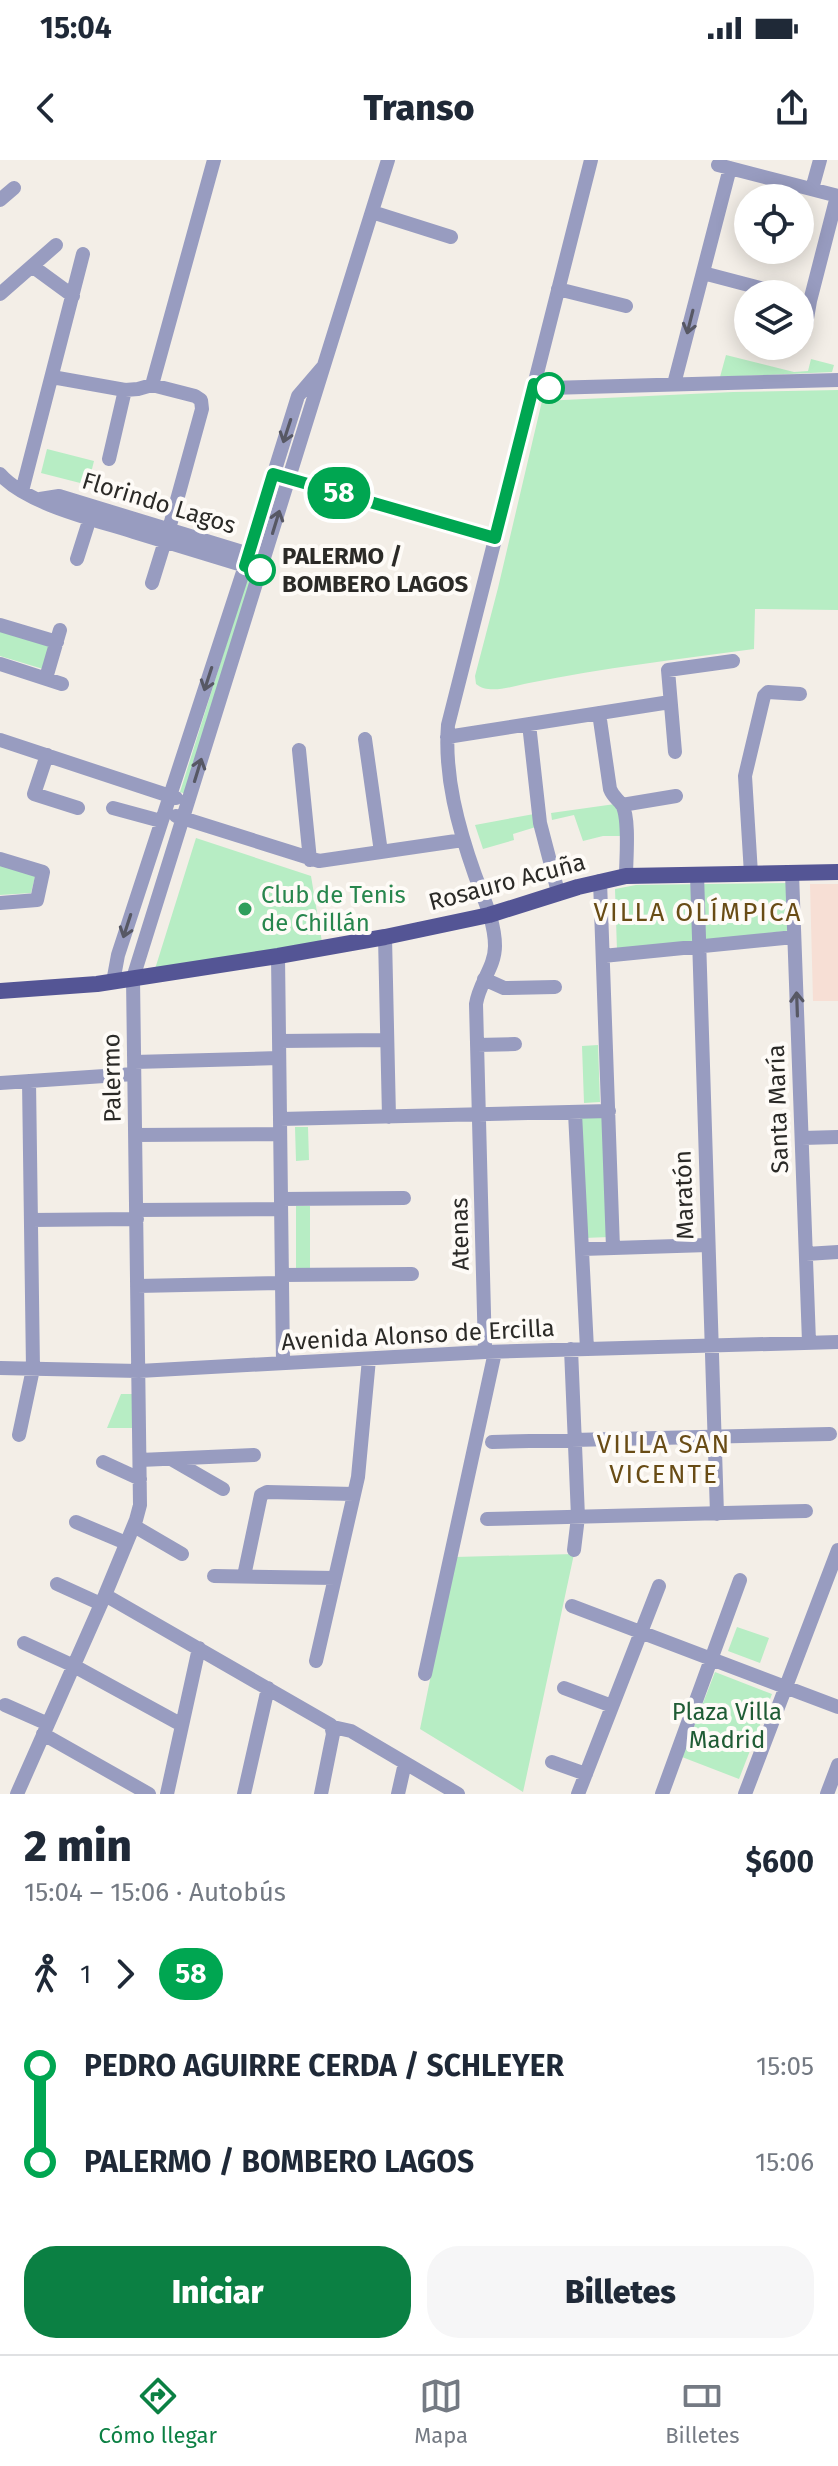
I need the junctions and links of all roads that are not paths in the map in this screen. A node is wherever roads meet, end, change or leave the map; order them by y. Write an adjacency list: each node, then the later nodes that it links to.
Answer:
1 (214, 160): 28 (street)
2 (388, 160): 11 (street, Palermo)
3 (591, 160): 19 (street, Atenas)
4 (820, 160): 6 (street)
5 (793, 184): 16 (street)
6 (813, 184)
7 (14, 188): 10 (street)
8 (814, 190): 9 (street)
9 (838, 196): 17 (street)
10 (0, 200)
11 (372, 212): 12 (street); 23 (street, Palermo)
12 (451, 237)
13 (56, 245): 15 (street)
14 (83, 254): 21 (street)
15 (32, 266): 20 (street); 21 (street)
16 (703, 273): 18 (street); 27 (street, one-way to 27)
17 (811, 280)
18 (734, 281)
19 (558, 289): 22 (street); 26 (street, Atenas)
20 (0, 294)
21 (73, 296): 24 (street)
22 (626, 306)
23 (325, 365): 32 (street, Palermo, one-way to 32); 33 (street, Palermo)
24 (52, 377): 29 (street); 34 (street)
25 (838, 380): 27 (street)
26 (534, 384): 27 (street); 38 (street, Atenas)
27 (674, 384)
28 (152, 385): 29 (street); 37 (street)
29 (125, 390): 30 (street)
30 (109, 459)
31 (0, 474): 34 (street, Florindo Lagos)
32 (273, 474): 33 (street); 40 (street, Palermo)
33 (289, 479): 38 (street); 41 (street, Palermo, one-way to 33)
34 (22, 491): 35 (street, Florindo Lagos)
35 (40, 499): 36 (street, Florindo Lagos); 37 (street, Florindo Lagos)
36 (90, 518): 37 (street, Florindo Lagos); 39 (street)
37 (167, 535): 40 (street, Florindo Lagos); 42 (street)
38 (495, 538): 52 (street, Atenas)
39 (77, 559)
40 (247, 560): 41 (street, Florindo Lagos); 58 (street, Palermo, one-way to 58)
41 (262, 564): 60 (street, Palermo, one-way to 41)
42 (152, 583)
43 (0, 625): 46 (street)
44 (733, 661): 49 (street)
45 (0, 664): 46 (street)
46 (46, 678): 47 (street)
47 (62, 684)
48 (800, 694): 73 (street)
49 (670, 702): 50 (street); 56 (street)
50 (599, 713): 51 (street); 61 (street)
51 (529, 724): 52 (street); 76 (street)
52 (447, 737): 66 (street, Atenas)
53 (365, 739): 67 (street)
54 (0, 740): 57 (street)
55 (299, 750): 69 (street)
56 (675, 752)
57 (47, 755): 58 (street); 62 (street)
58 (170, 795): 60 (street); 64 (street, Palermo)
59 (676, 796): 61 (street)
60 (188, 802): 65 (street, Palermo)
61 (622, 805): 74 (street)
62 (78, 808)
63 (113, 808): 64 (street)
64 (163, 817): 65 (street); 86 (street, Palermo, one-way to 86)
65 (183, 819): 69 (street); 84 (street, Palermo)
66 (463, 840): 67 (street); 78 (street, Atenas)
67 (381, 852): 69 (street)
68 (0, 859): 77 (street)
69 (310, 860)
70 (838, 872): 71 (main road, Rosauro Acuña)
71 (792, 873): 73 (main road, Rosauro Acuña); 80 (street, Santa María)
72 (697, 874): 73 (main road, Rosauro Acuña); 74 (main road, Rosauro Acuña); 81 (street, Maratón)
73 (751, 874)
74 (626, 876): 75 (main road, Rosauro Acuña)
75 (600, 881): 76 (main road, Rosauro Acuña); 83 (street)
76 (558, 892): 78 (main road, Rosauro Acuña)
77 (0, 903)
78 (489, 915): 79 (main road, Rosauro Acuña); 85 (street, Atenas)
79 (385, 937): 82 (main road, Rosauro Acuña); 89 (street)
80 (794, 937): 81 (street); 104 (street, Santa María, one-way to 80)
81 (699, 947): 83 (street); 109 (street, Maratón)
82 (278, 956): 84 (main road, Rosauro Acuña); 90 (street)
83 (603, 956): 97 (street)
84 (133, 978): 86 (main road, Rosauro Acuña); 94 (street, Palermo)
85 (484, 979): 87 (street); 92 (street, Atenas)
86 (113, 982): 88 (main road, Rosauro Acuña)
87 (555, 987)
88 (0, 991)
89 (387, 1040): 90 (street); 100 (street)
90 (279, 1041): 93 (street)
91 (515, 1044): 92 (street)
92 (477, 1045): 99 (street, Atenas)
93 (279, 1058): 94 (street); 101 (street)
94 (134, 1068): 95 (street); 102 (street, Palermo)
95 (29, 1081): 96 (street); 108 (street)
96 (0, 1083)
97 (609, 1111): 98 (street); 110 (street)
98 (575, 1113): 99 (street); 111 (street)
99 (480, 1115): 100 (street); 122 (street, Atenas)
100 (389, 1117): 101 (street)
101 (280, 1127): 102 (street); 106 (street)
102 (135, 1135): 107 (street, Palermo)
103 (838, 1137): 104 (street)
104 (802, 1138): 113 (street, Santa María)
105 (404, 1198): 106 (street)
106 (281, 1204): 107 (street); 115 (street)
107 (136, 1214): 108 (street); 116 (street, Palermo)
108 (31, 1220): 126 (street)
109 (708, 1245): 110 (street); 119 (street, Maratón)
110 (613, 1248): 111 (street)
111 (582, 1249): 121 (street)
112 (838, 1252): 113 (street)
113 (806, 1254): 117 (street, Santa María)
114 (412, 1274): 115 (street)
115 (282, 1279): 116 (street); 124 (street)
116 (137, 1286): 127 (street, Palermo)
117 (809, 1342): 118 (street, Avenida Alonso de Ercilla); 119 (street, Avenida Alonso de Ercilla)
118 (838, 1342)
119 (711, 1345): 121 (street, Avenida Alonso de Ercilla); 130 (street, Maratón)
120 (571, 1349): 121 (street, Avenida Alonso de Ercilla); 122 (street, Avenida Alonso de Ercilla); 131 (street)
121 (587, 1349)
122 (490, 1352): 123 (street, Avenida Alonso de Ercilla); 164 (street, Atenas)
123 (369, 1359): 124 (street, Avenida Alonso de Ercilla); 139 (street)
124 (283, 1363): 127 (street, Avenida Alonso de Ercilla)
125 (0, 1368): 126 (street, Avenida Alonso de Ercilla)
126 (33, 1369): 127 (street, Avenida Alonso de Ercilla); 129 (street)
127 (139, 1371): 135 (street, Palermo)
128 (830, 1434): 130 (street)
129 (19, 1435)
130 (714, 1437): 131 (street); 141 (street, Maratón)
131 (574, 1440): 132 (street); 142 (street)
132 (492, 1442)
133 (254, 1455): 134 (street)
134 (171, 1459): 135 (street); 138 (street)
135 (140, 1460): 137 (street, Palermo)
136 (103, 1462): 137 (street)
137 (140, 1479): 145 (street, Palermo)
138 (223, 1489)
139 (354, 1494): 151 (street); 152 (street)
140 (806, 1511): 141 (street)
141 (717, 1514): 142 (street)
142 (578, 1517): 143 (street); 147 (street)
143 (487, 1519)
144 (76, 1522): 146 (street)
145 (134, 1526): 146 (street, Palermo); 149 (street)
146 (126, 1543): 156 (street, Palermo)
147 (574, 1550)
148 (838, 1550): 167 (street)
149 (182, 1554)
150 (214, 1576): 151 (street)
151 (244, 1576): 152 (street)
152 (335, 1578): 162 (street)
153 (740, 1580): 161 (street)
154 (57, 1584): 156 (street)
155 (659, 1586): 158 (street)
156 (103, 1600): 160 (street); 163 (street, Palermo)
157 (572, 1606): 158 (street)
158 (641, 1632): 161 (street); 169 (street)
159 (24, 1643): 163 (street)
160 (199, 1648): 165 (street); 171 (street)
161 (711, 1659): 167 (street); 186 (street)
162 (316, 1661)
163 (74, 1666): 171 (street); 173 (street, Palermo)
164 (425, 1674)
165 (268, 1688): 172 (street); 181 (street)
166 (564, 1688): 169 (street)
167 (786, 1688): 170 (street); 187 (street)
168 (5, 1705): 173 (street)
169 (612, 1706): 177 (street)
170 (838, 1707)
171 (182, 1725): 180 (street)
172 (333, 1727): 175 (street); 182 (street)
173 (46, 1729): 178 (street, Palermo); 179 (street)
174 (552, 1762): 177 (street)
175 (405, 1763): 183 (street); 184 (street)
176 (838, 1765): 188 (street)
177 (586, 1774): 185 (street)
178 (17, 1794)
179 (149, 1794)
180 (167, 1794)
181 (244, 1794)
182 (321, 1794)
183 (398, 1794)
184 (458, 1794)
185 (578, 1794)
186 (662, 1794)
187 (745, 1794)
188 (827, 1794)

